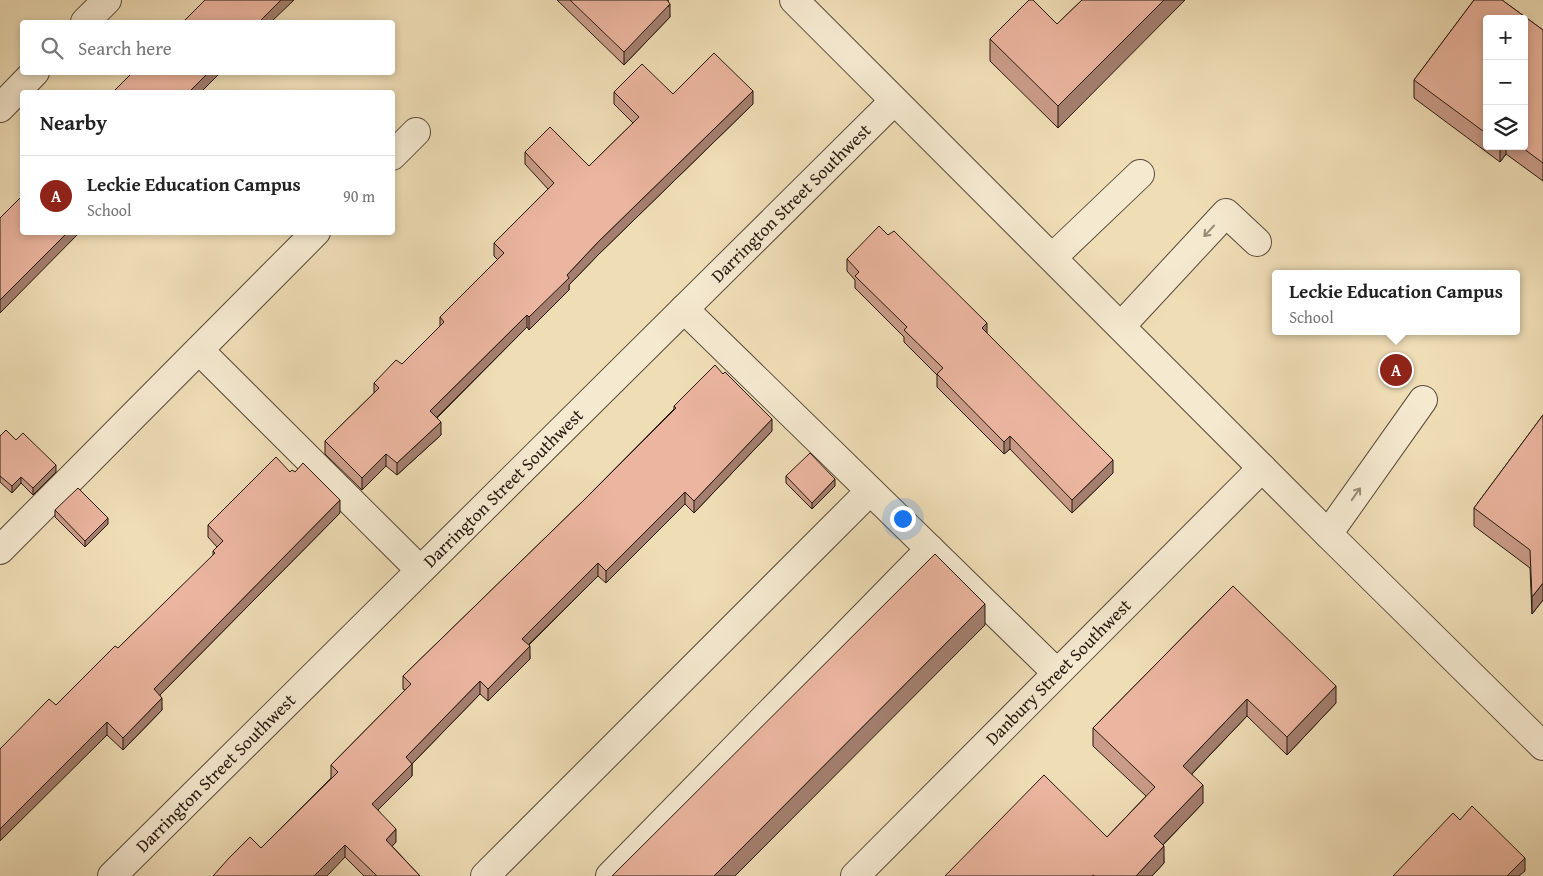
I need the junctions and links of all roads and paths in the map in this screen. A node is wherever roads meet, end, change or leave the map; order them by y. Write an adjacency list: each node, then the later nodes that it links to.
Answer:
1 (108, 0): 3 (street)
2 (794, 0): 5 (street)
3 (87, 20)
4 (32, 75): 6 (street)
5 (894, 101): 12 (street); 13 (street, Darrington Street Southwest)
6 (0, 108)
7 (416, 132): 8 (street)
8 (395, 153)
9 (1140, 174): 12 (street)
10 (313, 235): 15 (street)
11 (1257, 242): 14 (street, one-way to 14)
12 (1052, 257): 14 (street)
13 (684, 309): 18 (street); 22 (street, Darrington Street Southwest)
14 (1121, 326): 17 (street)
15 (199, 350): 21 (street); 22 (street)
16 (1424, 400): 19 (street, one-way to 16)
17 (1262, 468): 19 (street); 23 (street, Danbury Street Southwest)
18 (870, 491): 20 (street); 26 (street)
19 (1328, 534): 24 (street)
20 (930, 549): 23 (street); 27 (street)
21 (0, 550)
22 (420, 570): 25 (street, Darrington Street Southwest)
23 (1057, 673): 28 (street, Danbury Street Southwest)
24 (1543, 746)
25 (112, 876)
26 (485, 876)
27 (610, 876)
28 (855, 876)

